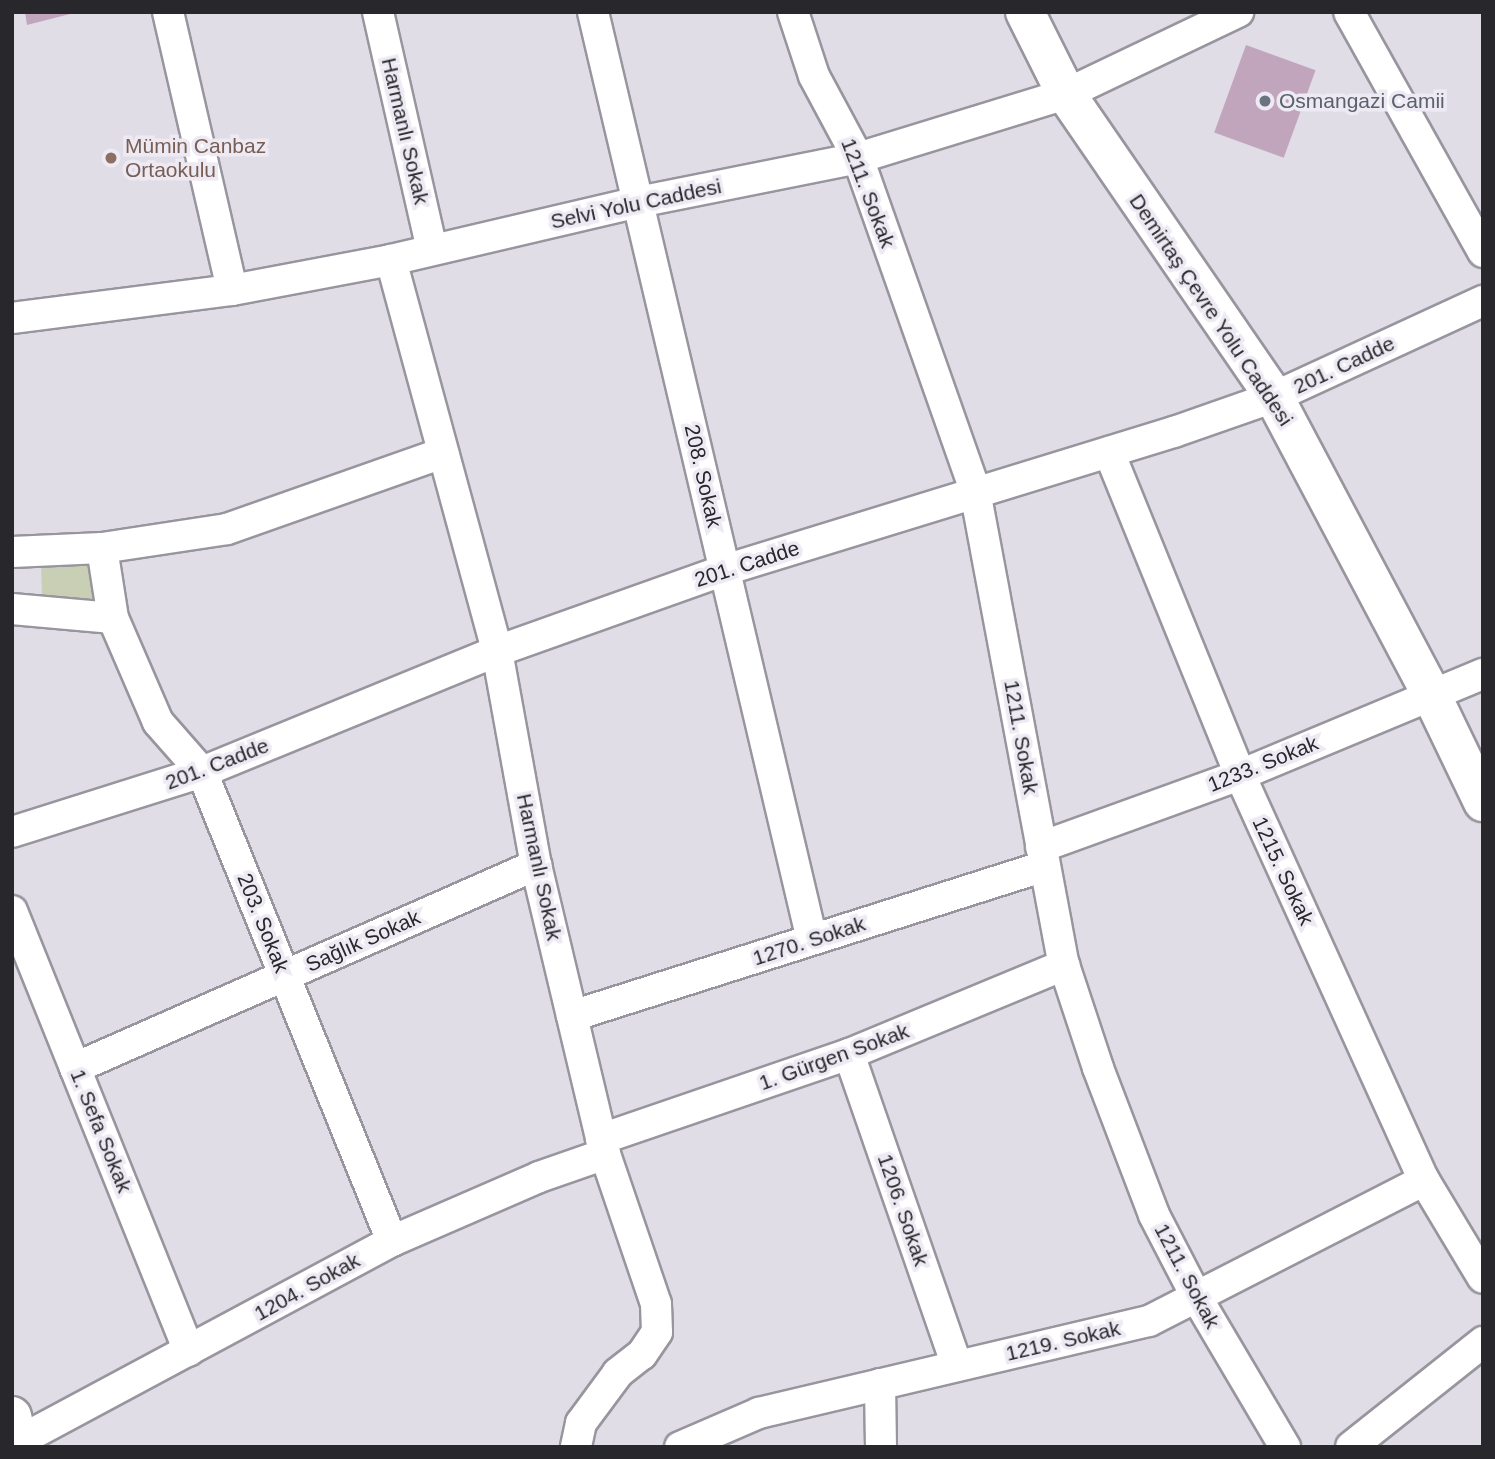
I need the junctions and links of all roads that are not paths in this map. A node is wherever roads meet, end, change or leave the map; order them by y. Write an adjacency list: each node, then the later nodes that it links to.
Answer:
1 (168, 12): 14 (street)
2 (378, 12): 11 (street, Harmanlı Sokak)
3 (593, 12): 10 (street, 208. Sokak)
4 (793, 12): 9 (street, 1211. Sokak)
5 (1025, 12): 8 (main road, Demirtaş Çevre Yolu Caddesi)
6 (1238, 12): 8 (street, Selvi Yolu Caddesi)
7 (1349, 12): 12 (street)
8 (1066, 94): 9 (street, Selvi Yolu Caddesi); 17 (main road, Demirtaş Çevre Yolu Caddesi)
9 (858, 158): 10 (street, Selvi Yolu Caddesi); 20 (street, 1211. Sokak)
10 (638, 202): 11 (street, Selvi Yolu Caddesi); 23 (street, 208. Sokak)
11 (432, 249): 13 (street, Selvi Yolu Caddesi)
12 (1483, 252)
13 (391, 260): 14 (street, Selvi Yolu Caddesi); 19 (street, Harmanlı Sokak)
14 (232, 290): 16 (street, Selvi Yolu Caddesi)
15 (1483, 301): 17 (street, 201. Cadde)
16 (12, 318)
17 (1274, 397): 18 (street, 201. Cadde); 28 (main road, Demirtaş Çevre Yolu Caddesi)
18 (1110, 452): 20 (street, 201. Cadde); 30 (street, 1215. Sokak)
19 (443, 453): 21 (street); 26 (street, Harmanlı Sokak)
20 (975, 491): 23 (street, 201. Cadde); 33 (street, 1211. Sokak)
21 (102, 548): 22 (street); 25 (street, 203. Sokak)
22 (12, 552)
23 (725, 570): 26 (street, 201. Cadde); 36 (street, 208. Sokak)
24 (13, 603): 25 (street)
25 (113, 618): 29 (street, 203. Sokak)
26 (498, 651): 29 (street, 201. Cadde); 34 (street, Harmanlı Sokak)
27 (1483, 674): 28 (street, 1233. Sokak)
28 (1431, 694): 30 (street, 1233. Sokak); 31 (main road, Demirtaş Çevre Yolu Caddesi)
29 (202, 772): 32 (street, 201. Cadde); 38 (street, 203. Sokak)
30 (1240, 775): 33 (street, 1233. Sokak); 43 (street, 1215. Sokak)
31 (1483, 802)
32 (12, 832)
33 (1043, 857): 36 (street, 1270. Sokak); 37 (street, 1211. Sokak)
34 (536, 865): 38 (street, Sağlık Sokak); 39 (street, Harmanlı Sokak)
35 (12, 912): 41 (street, 1. Sefa Sokak)
36 (812, 940): 39 (street, 1270. Sokak)
37 (1064, 965): 40 (street, 1. Gürgen Sokak); 46 (street, 1211. Sokak)
38 (285, 975): 41 (street, Sağlık Sokak); 44 (street, 203. Sokak)
39 (572, 1016): 42 (street, Harmanlı Sokak)
40 (849, 1054): 42 (street, 1. Gürgen Sokak); 49 (street, 1206. Sokak)
41 (75, 1068): 48 (street, 1. Sefa Sokak)
42 (603, 1147): 44 (street, 1204. Sokak); 52 (street, Harmanlı Sokak)
43 (1424, 1180): 45 (street, 1215. Sokak); 46 (street, 1219. Sokak)
44 (392, 1241): 48 (street, 1204. Sokak)
45 (1483, 1278)
46 (1197, 1298): 49 (street, 1219. Sokak); 55 (street, 1211. Sokak)
47 (1483, 1342): 56 (street)
48 (189, 1352): 51 (street, 1204. Sokak)
49 (957, 1366): 50 (street, 1219. Sokak)
50 (880, 1384): 53 (street, 1219. Sokak); 54 (street)
51 (17, 1434)
52 (576, 1447)
53 (680, 1447)
54 (881, 1447)
55 (1285, 1447)
56 (1351, 1447)

